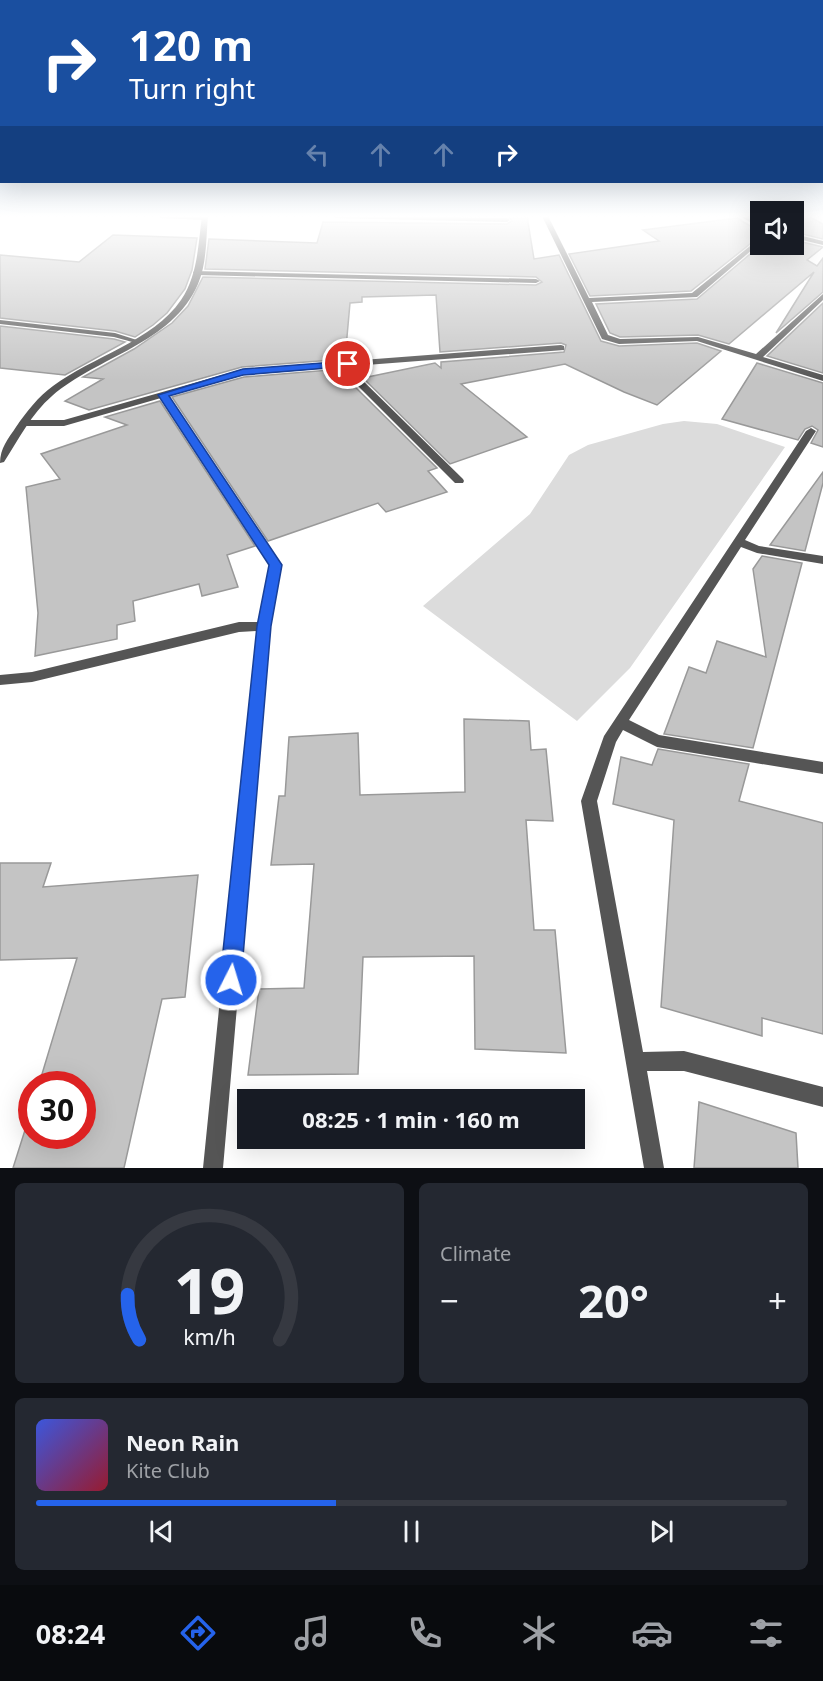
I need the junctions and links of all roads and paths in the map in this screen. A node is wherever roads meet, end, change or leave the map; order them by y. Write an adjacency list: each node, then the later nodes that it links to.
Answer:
1 (572, 271): 6 (street)
2 (723, 271): 6 (street)
3 (197, 273): 4 (street); 8 (street)
4 (536, 281)
5 (823, 296): 10 (street)
6 (587, 300): 10 (street)
7 (0, 322): 8 (street)
8 (136, 341): 14 (street)
9 (561, 348): 11 (street)
10 (758, 357): 12 (street)
11 (348, 364): 13 (street); 17 (street)
12 (823, 378)
13 (163, 395): 14 (street); 20 (street)
14 (24, 423): 16 (street)
15 (811, 431): 18 (street)
16 (0, 460)
17 (459, 482)
18 (739, 542): 19 (street); 22 (street)
19 (823, 560)
20 (264, 626): 21 (street); 26 (street)
21 (0, 680)
22 (620, 722): 23 (street); 24 (street)
23 (823, 768)
24 (635, 1062): 25 (street); 27 (street)
25 (823, 1097)
26 (213, 1168)
27 (654, 1168)

